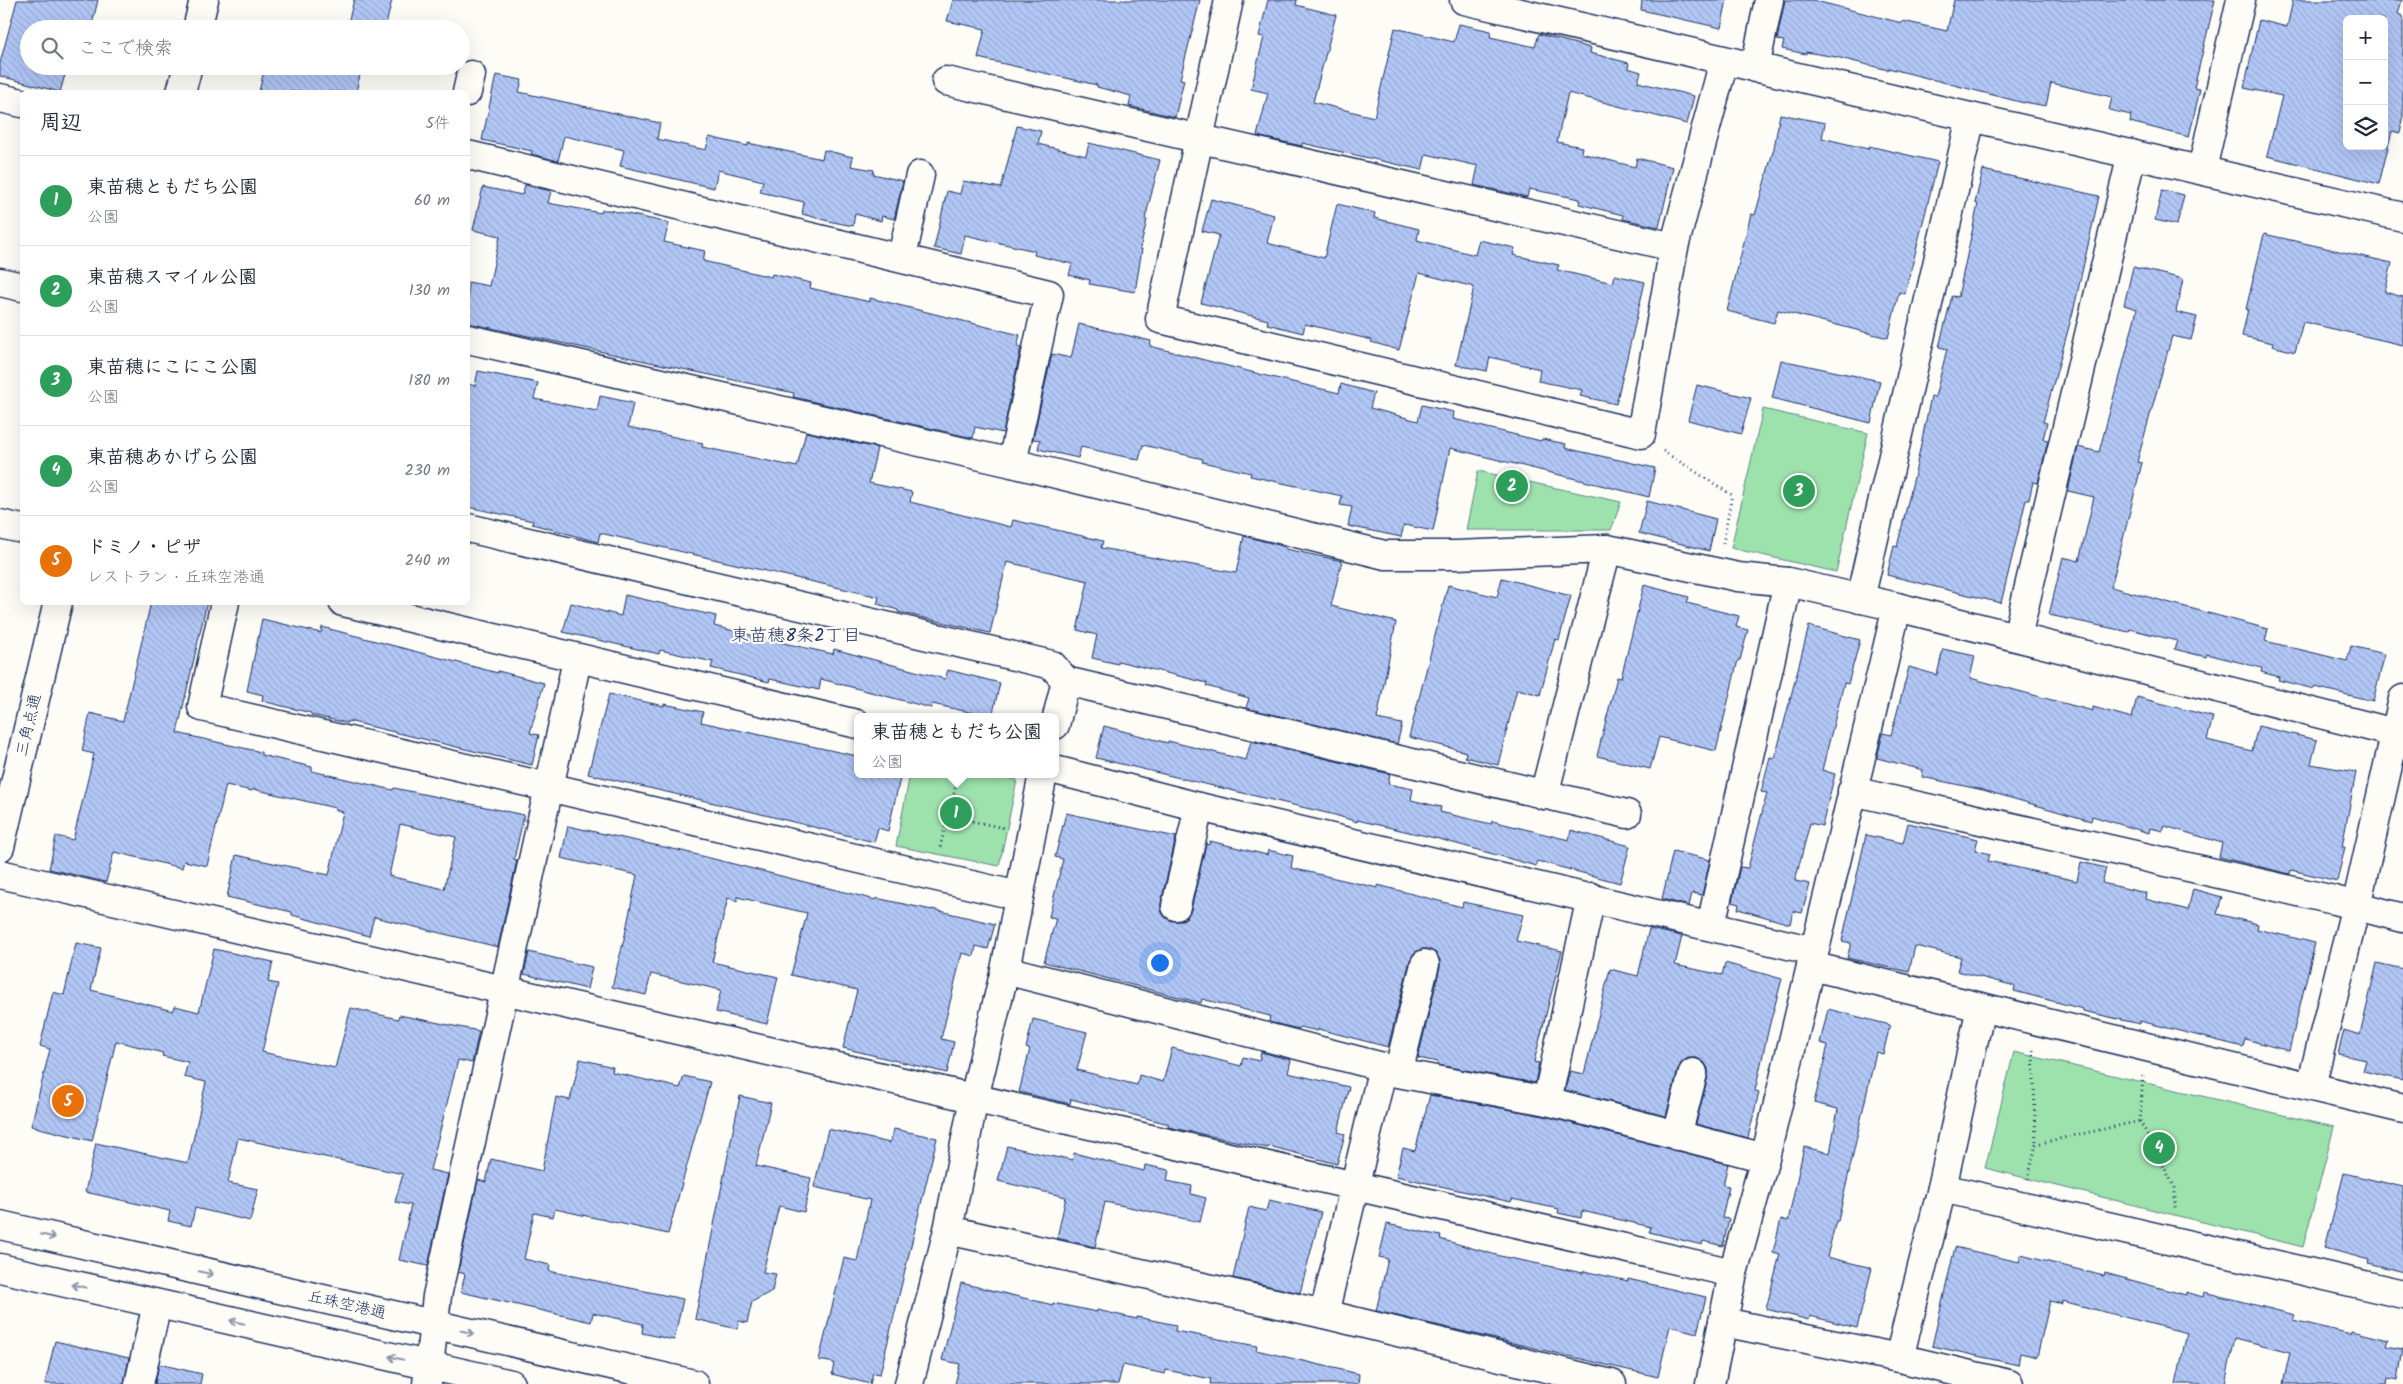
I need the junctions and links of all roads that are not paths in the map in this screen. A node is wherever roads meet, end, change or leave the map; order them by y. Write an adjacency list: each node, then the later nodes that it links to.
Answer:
1 (204, 0): 6 (street)
2 (1229, 0): 15 (street)
3 (1464, 0): 7 (street)
4 (1769, 0): 8 (street)
5 (2241, 0): 18 (street)
6 (199, 20)
7 (1724, 60): 8 (street); 21 (street)
8 (1755, 68): 14 (street)
9 (186, 75): 11 (street)
10 (946, 81): 15 (street)
11 (182, 90)
12 (0, 98): 13 (street)
13 (20, 103)
14 (1971, 117): 16 (street); 32 (street)
15 (1200, 139): 21 (street); 21 (street)
16 (2132, 154): 18 (street); 37 (street)
17 (470, 155): 22 (street)
18 (2202, 169): 20 (street)
19 (920, 175): 22 (street)
20 (2403, 217)
21 (1674, 247)
22 (902, 257): 26 (street)
23 (0, 282): 24 (street)
24 (20, 287)
25 (470, 339): 26 (street)
26 (1012, 463): 30 (street)
27 (0, 524): 29 (street)
28 (470, 528): 39 (street)
29 (20, 529)
30 (1607, 550): 31 (street); 48 (street)
31 (1788, 582): 32 (street); 58 (street)
32 (1860, 599): 36 (street)
33 (57, 605): 51 (street, 三角点通)
34 (224, 605): 46 (street)
35 (355, 605): 38 (street)
36 (1897, 607): 37 (street); 47 (street)
37 (2017, 637): 43 (street)
38 (577, 660): 42 (street); 46 (street)
39 (1066, 681): 41 (street); 48 (street)
40 (2403, 699): 43 (street)
41 (1058, 713)
42 (854, 723)
43 (2399, 734): 56 (street)
44 (1059, 771): 49 (street)
45 (1042, 778): 53 (street)
46 (549, 788): 53 (street); 62 (street)
47 (1852, 791): 56 (street); 59 (street)
48 (1544, 795): 50 (street)
49 (1199, 806): 54 (street); 55 (street)
50 (1627, 814)
51 (0, 846)
52 (0, 874): 62 (street)
53 (1019, 896): 61 (street)
54 (1591, 897): 58 (street); 68 (street)
55 (1176, 906)
56 (2356, 906): 57 (street); 66 (street)
57 (2403, 918)
58 (1711, 925): 59 (street)
59 (1812, 959): 63 (street); 71 (street)
60 (1425, 964): 64 (street)
61 (1005, 970): 64 (street); 67 (street)
62 (506, 990): 67 (street); 82 (street)
63 (1981, 1008): 66 (street); 73 (street)
64 (1391, 1070): 68 (street); 72 (street)
65 (1694, 1073): 70 (street)
66 (2311, 1086): 69 (street)
67 (974, 1098): 72 (street); 75 (street)
68 (1547, 1101): 70 (street)
69 (2403, 1109)
70 (1677, 1136): 71 (street)
71 (1764, 1158): 77 (street)
72 (1355, 1185): 77 (street); 80 (street)
73 (1942, 1188): 78 (street); 83 (street)
74 (0, 1225): 82 (street, 丘珠空港通, one-way to 82)
75 (948, 1230): 80 (street); 88 (street)
76 (0, 1268): 79 (street, one-way to 76)
77 (1732, 1273): 81 (street)
78 (2403, 1294)
79 (157, 1304): 84 (street, one-way to 79); 85 (street)
80 (1324, 1314): 89 (street)
81 (1723, 1322): 83 (street); 90 (street)
82 (435, 1325): 84 (street); 87 (street, 丘珠空港通, one-way to 87)
83 (1899, 1358): 91 (street)
84 (429, 1375): 86 (street)
85 (140, 1384)
86 (511, 1384)
87 (694, 1384)
88 (909, 1384)
89 (1612, 1384)
90 (1710, 1384)
91 (2009, 1384)

